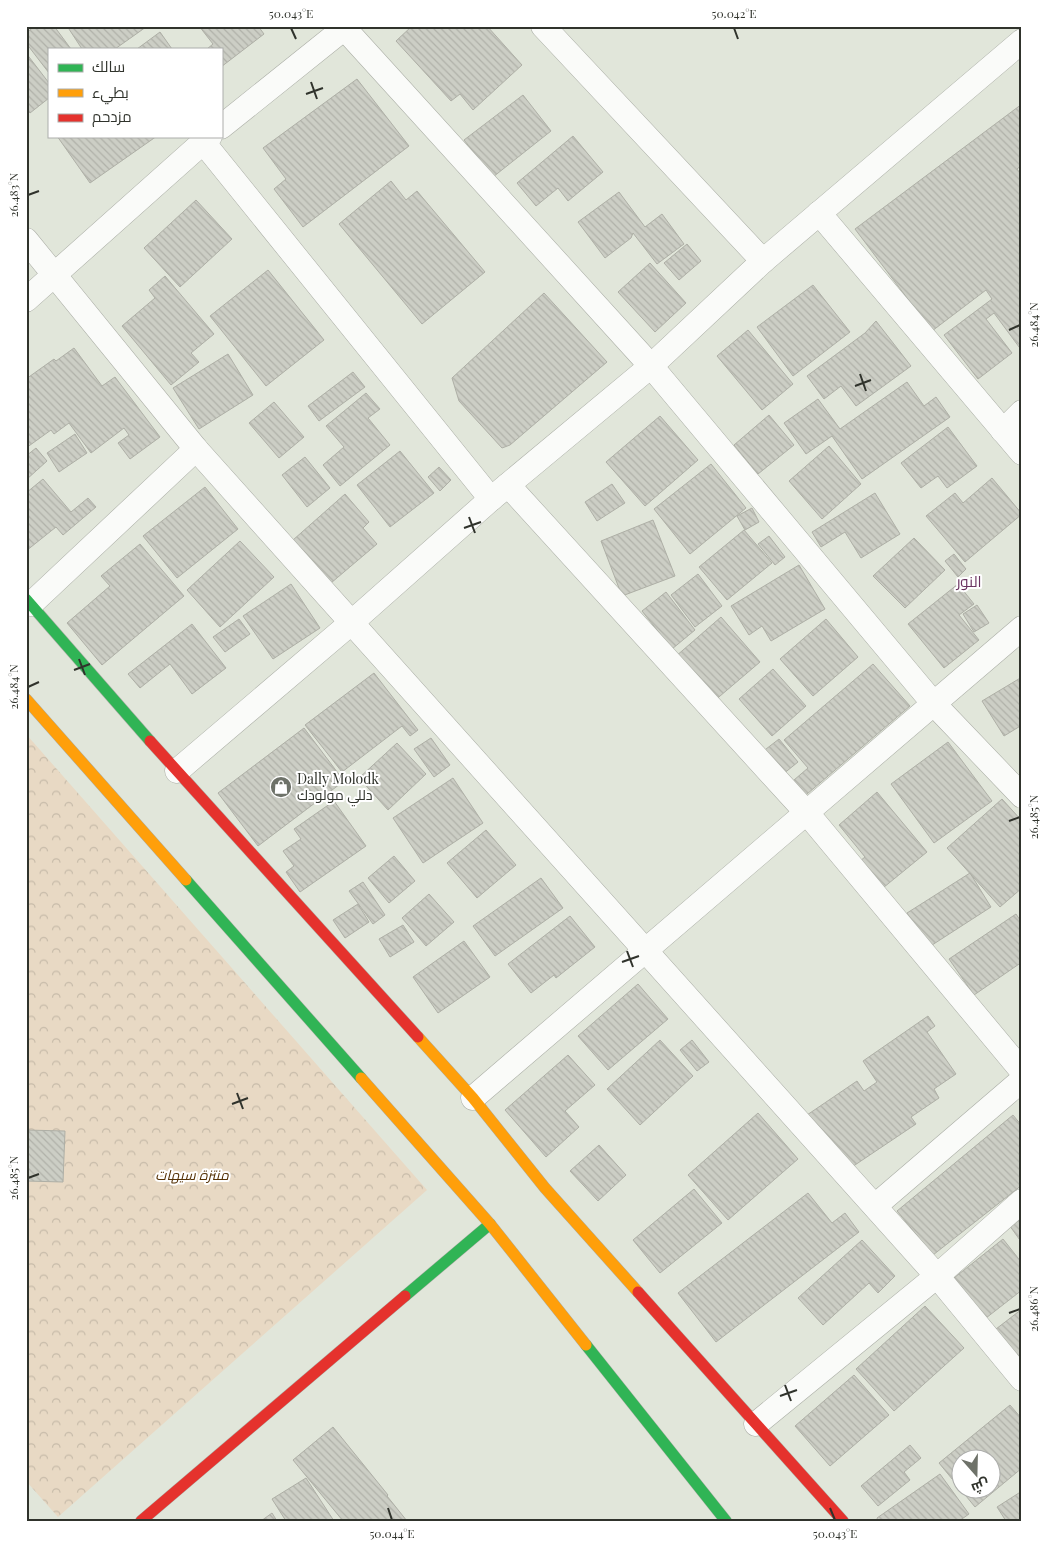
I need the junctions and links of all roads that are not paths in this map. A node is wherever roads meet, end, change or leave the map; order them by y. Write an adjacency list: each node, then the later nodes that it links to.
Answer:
1 (544, 26): 8 (street)
2 (346, 27): 4 (street); 11 (street)
3 (1022, 41): 6 (street)
4 (222, 126)
5 (206, 139): 9 (street); 16 (street)
6 (819, 213): 8 (street); 13 (street)
7 (26, 240): 9 (street)
8 (763, 261): 11 (street)
9 (54, 276): 10 (street); 14 (street)
10 (26, 300)
11 (651, 366): 16 (street); 21 (street)
12 (1022, 412): 13 (street)
13 (1003, 431): 15 (street)
14 (196, 449): 17 (street); 18 (street)
15 (1022, 453)
16 (500, 492): 18 (street); 24 (street)
17 (29, 602): 22 (main road)
18 (351, 623): 22 (street); 25 (street)
19 (1022, 628): 21 (street)
20 (26, 699): 31 (main road)
21 (934, 704): 23 (street); 24 (street)
22 (177, 772): 28 (main road)
23 (1022, 796)
24 (807, 813): 25 (street); 26 (street)
25 (647, 951): 28 (street); 30 (street)
26 (1022, 1071)
27 (1022, 1080): 30 (street)
28 (474, 1098): 34 (main road)
29 (1022, 1201): 32 (street)
30 (875, 1206): 32 (street)
31 (490, 1224): 35 (main road); 36 (main road)
32 (937, 1276): 33 (street); 34 (street)
33 (1022, 1379)
34 (756, 1424): 37 (main road)
35 (141, 1521)
36 (726, 1521)
37 (843, 1521)

